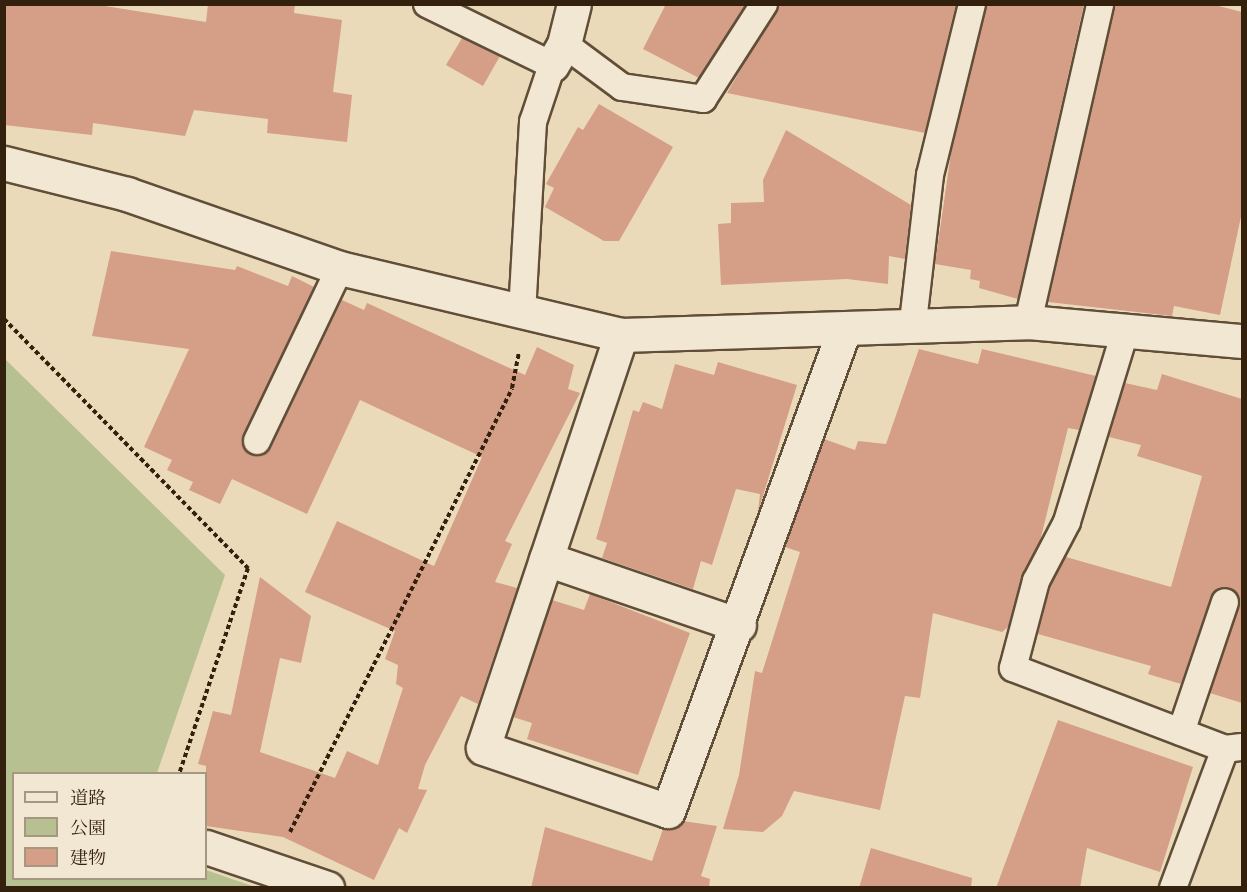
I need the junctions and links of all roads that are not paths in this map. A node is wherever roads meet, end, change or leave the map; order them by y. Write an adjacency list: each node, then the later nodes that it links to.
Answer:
1 (427, 4): 6 (lane)
2 (574, 4): 6 (street)
3 (764, 4): 6 (lane)
4 (972, 4): 10 (lane)
5 (1100, 4): 11 (lane)
6 (558, 55): 9 (lane)
7 (4, 163): 8 (street)
8 (340, 268): 9 (street); 16 (lane)
9 (522, 310): 14 (street)
10 (913, 322): 11 (street); 12 (street)
11 (1028, 322): 13 (street)
12 (844, 330): 14 (street); 19 (street)
13 (1125, 332): 15 (street); 20 (lane)
14 (621, 334): 17 (street)
15 (1242, 341)
16 (257, 441)
17 (546, 559): 19 (street); 19 (street)
18 (1225, 602): 20 (lane)
19 (739, 625)
20 (1181, 732): 21 (lane)
21 (1234, 748): 24 (lane)
22 (207, 847): 23 (street)
23 (327, 888)
24 (1173, 888)

